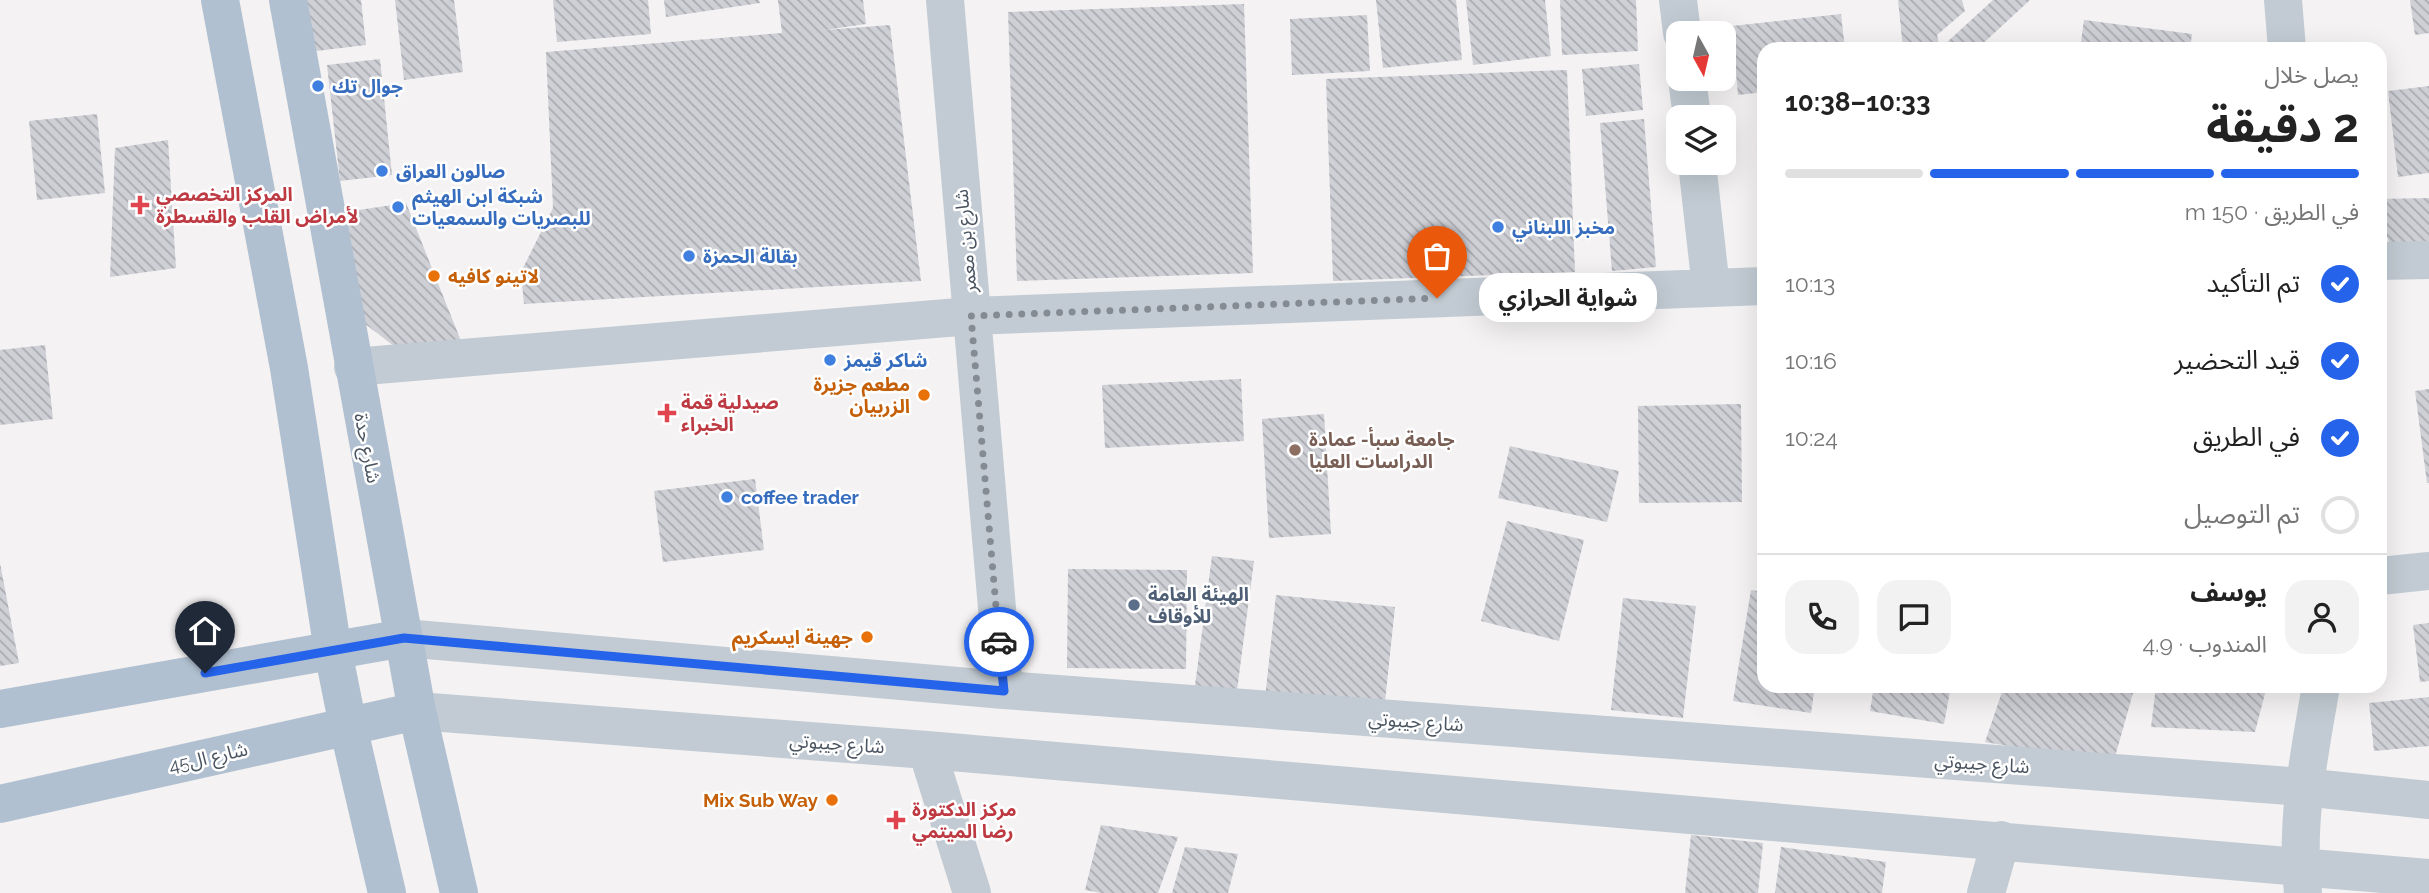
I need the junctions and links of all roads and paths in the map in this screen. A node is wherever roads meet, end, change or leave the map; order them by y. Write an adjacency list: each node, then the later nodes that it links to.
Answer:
1 (220, 0): 18 (main road)
2 (288, 0): 14 (main road, شارع حدة)
3 (945, 0): 13 (street, شارع بن معمر)
4 (1678, 0): 6 (street)
5 (2283, 0): 7 (street)
6 (1681, 21)
7 (2286, 42)
8 (1698, 175): 12 (street)
9 (2429, 260): 10 (street)
10 (2387, 261)
11 (1757, 286): 12 (street)
12 (1711, 288): 13 (street)
13 (971, 316): 14 (street); 19 (street, شارع بن معمر)
14 (353, 367): 17 (main road, شارع حدة)
15 (2429, 571): 16 (street)
16 (2387, 575)
17 (404, 638): 18 (main road); 19 (street, شارع جيبوتي); 22 (main road, شارع حدة)
18 (333, 652): 21 (main road); 23 (main road)
19 (1004, 691): 25 (street, شارع جيبوتي)
20 (2320, 693): 25 (street)
21 (0, 709)
22 (417, 711): 23 (main road, شارع ال45); 24 (street, شارع جيبوتي); 32 (main road, شارع حدة)
23 (348, 726): 27 (main road, شارع ال45); 31 (main road)
24 (927, 750): 28 (street, شارع جيبوتي); 33 (street)
25 (2303, 788): 26 (street, شارع جيبوتي); 30 (street)
26 (2429, 800)
27 (0, 804)
28 (2001, 841): 30 (street, شارع جيبوتي); 34 (street)
29 (2429, 878): 30 (street, شارع جيبوتي)
30 (2301, 881)
31 (387, 893)
32 (460, 893)
33 (972, 893)
34 (1986, 893)

